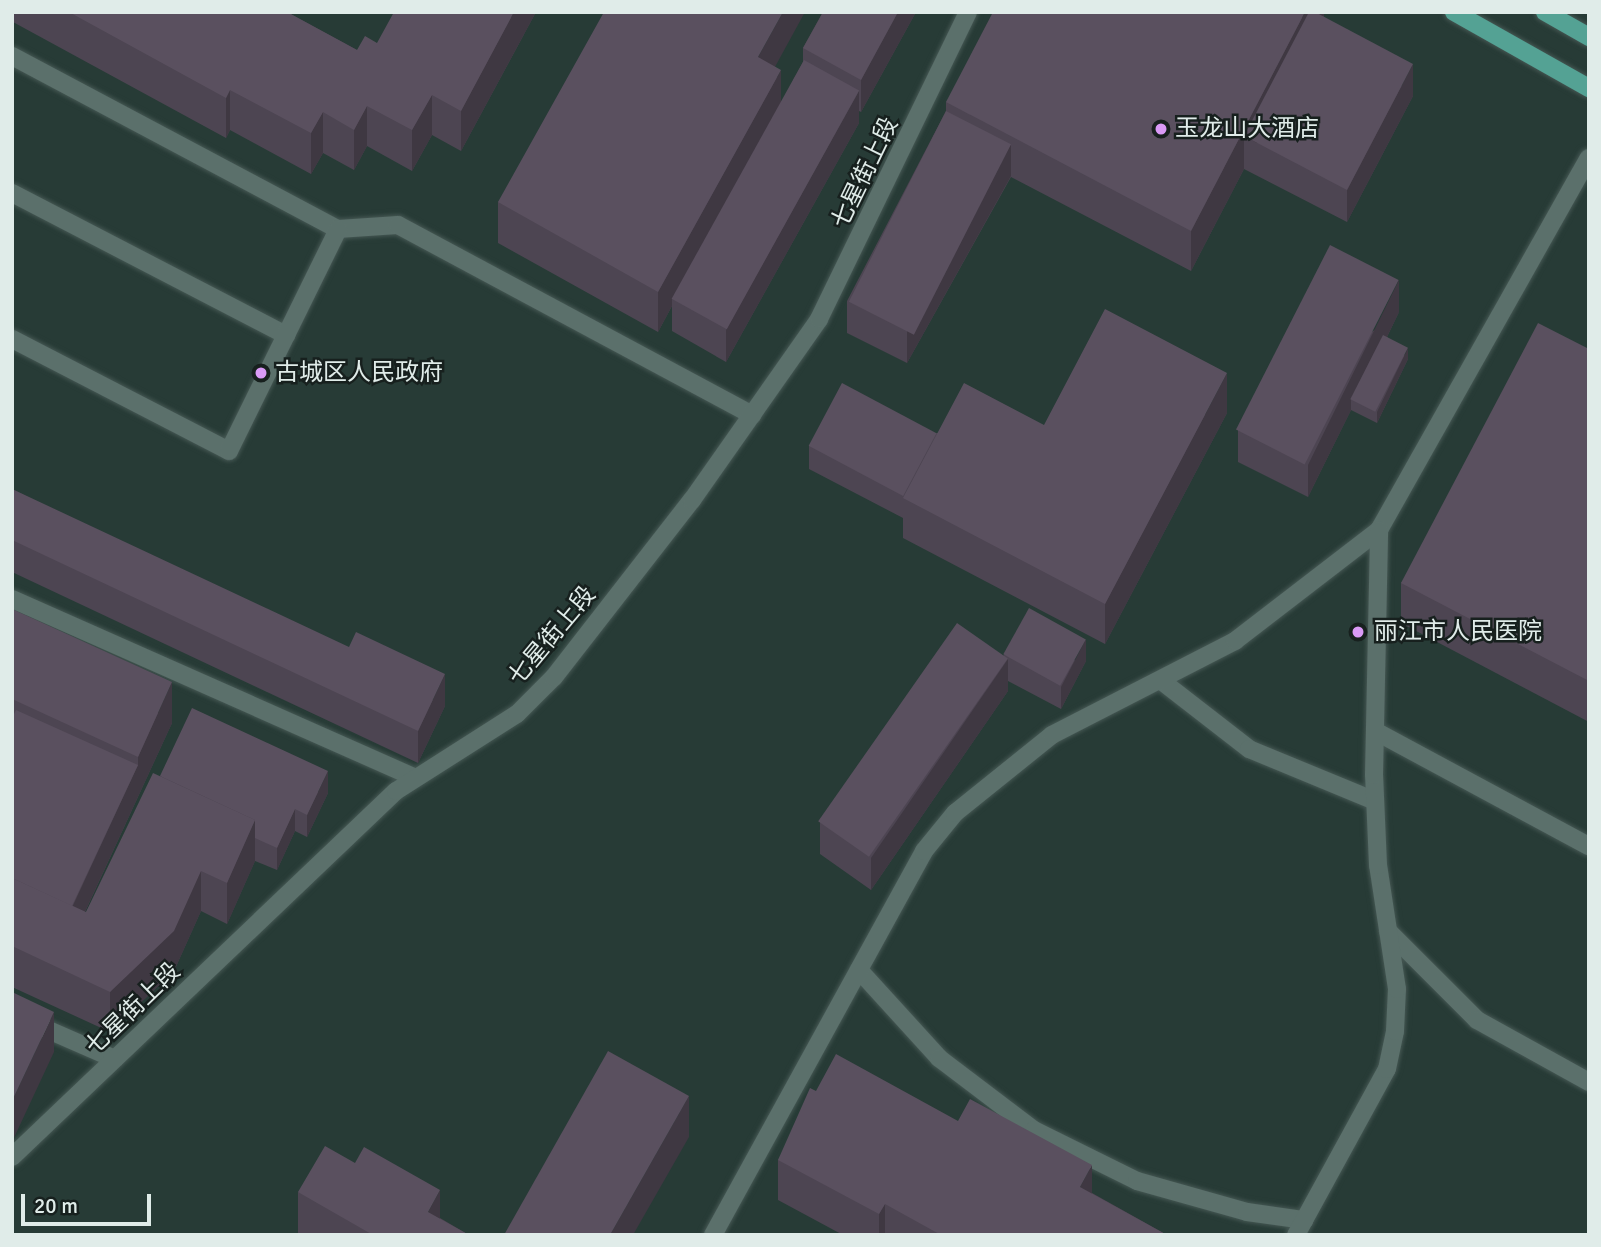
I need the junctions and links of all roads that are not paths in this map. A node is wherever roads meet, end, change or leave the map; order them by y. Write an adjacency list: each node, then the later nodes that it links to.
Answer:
1 (968, 12): 12 (street, 七星街上段)
2 (1454, 12): 6 (main road)
3 (1545, 12): 4 (main road)
4 (1589, 37)
5 (12, 56): 9 (street)
6 (1589, 88)
7 (1589, 159): 13 (street)
8 (12, 193): 10 (street)
9 (338, 229): 10 (street); 12 (street)
10 (286, 335): 11 (street)
11 (12, 339)
12 (752, 415): 17 (street, 七星街上段)
13 (1379, 530): 15 (street); 16 (street)
14 (12, 599): 17 (street)
15 (1164, 683): 18 (street); 21 (street)
16 (1375, 731): 18 (street); 19 (street)
17 (415, 778): 23 (street, 七星街上段)
18 (1375, 800): 20 (street)
19 (1589, 846)
20 (1388, 931): 24 (street); 26 (street)
21 (859, 970): 26 (street); 27 (street)
22 (12, 1014): 23 (street)
23 (115, 1059): 25 (street, 七星街上段)
24 (1589, 1082)
25 (12, 1157)
26 (1300, 1228)
27 (714, 1234)

